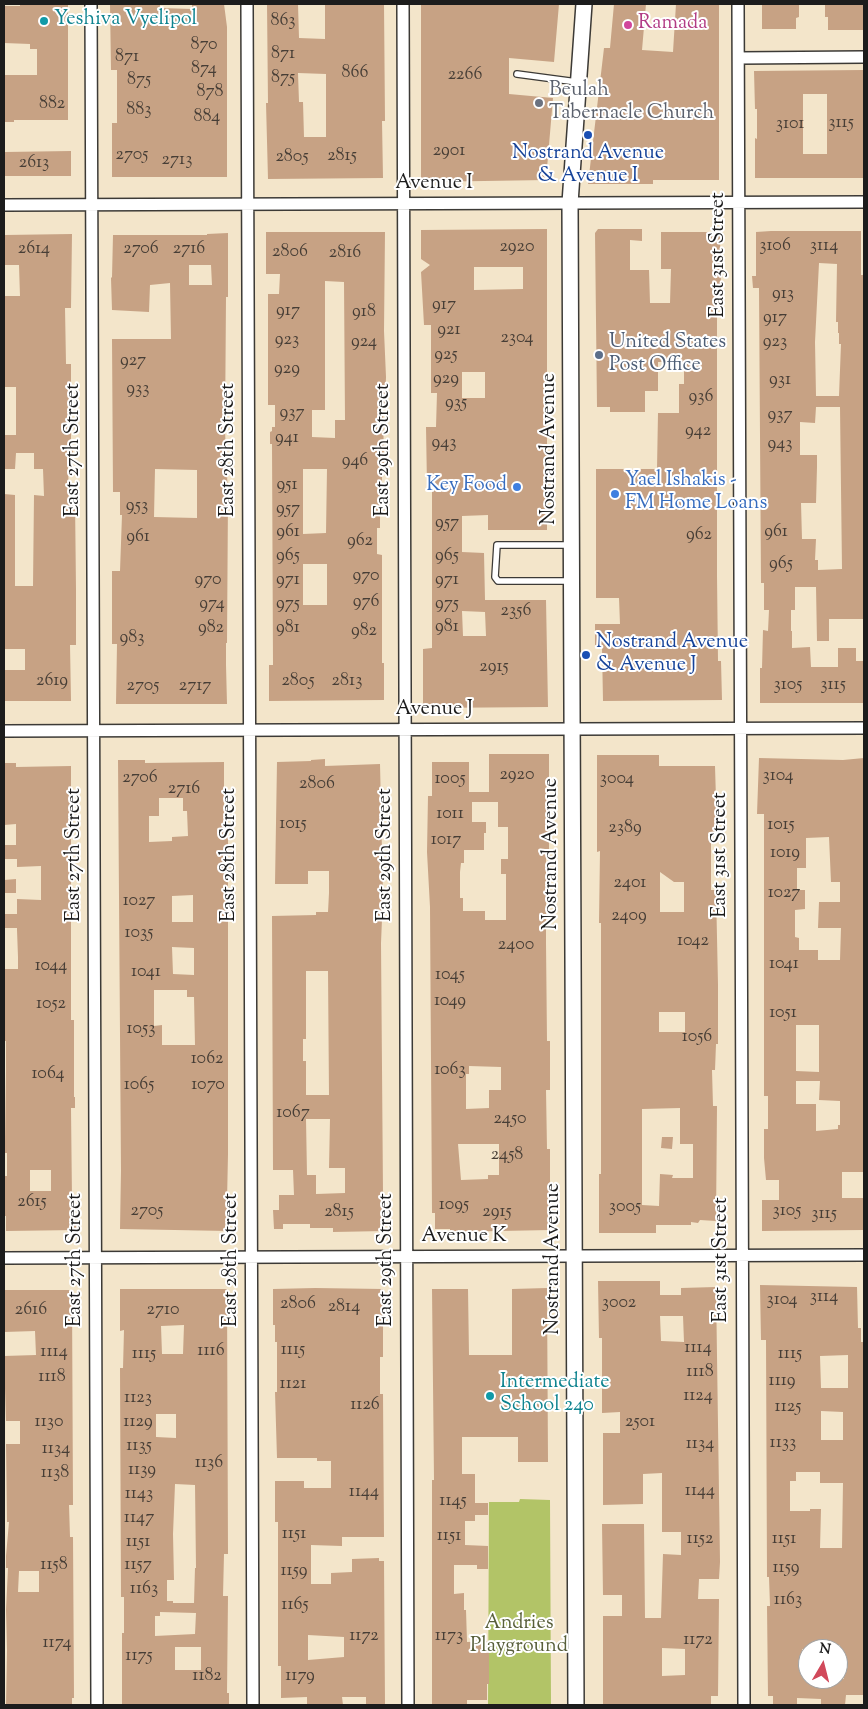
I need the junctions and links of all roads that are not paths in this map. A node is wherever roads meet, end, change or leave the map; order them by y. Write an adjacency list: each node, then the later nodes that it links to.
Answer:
1 (91, 4): 16 (street, East 27th Street)
2 (247, 4): 13 (street, East 28th Street)
3 (403, 4): 14 (street, East 29th Street)
4 (584, 4): 9 (main road, Nostrand Avenue)
5 (738, 4): 7 (street, East 31st Street)
6 (864, 57): 7 (street)
7 (739, 58): 10 (street, East 31st Street)
8 (517, 74): 9 (lane)
9 (578, 82): 12 (main road, Nostrand Avenue)
10 (738, 202): 11 (street, Avenue I); 12 (street, Avenue I); 20 (street, East 31st Street)
11 (864, 202)
12 (570, 203): 14 (street, Avenue I); 17 (main road, Nostrand Avenue)
13 (248, 204): 14 (street, Avenue I); 16 (street, Avenue I); 25 (street, East 28th Street)
14 (403, 204): 21 (street, East 29th Street)
15 (4, 205): 16 (street, Avenue I)
16 (92, 205): 24 (street, East 27th Street)
17 (572, 545): 18 (main road, Nostrand Avenue); 18 (lane)
18 (572, 580): 22 (main road, Nostrand Avenue)
19 (864, 728): 20 (street, Avenue J)
20 (740, 729): 22 (street, Avenue J); 28 (street, East 31st Street)
21 (405, 730): 22 (street, Avenue J); 25 (street, Avenue J); 30 (street, East 29th Street)
22 (572, 730): 27 (main road, Nostrand Avenue)
23 (4, 731): 24 (street, Avenue J)
24 (94, 731): 25 (street, Avenue J); 32 (street, East 27th Street)
25 (249, 731): 29 (street, East 28th Street)
26 (864, 1255): 28 (street, Avenue K)
27 (575, 1256): 28 (street, Avenue K); 30 (street, Avenue K); 36 (main road, Nostrand Avenue)
28 (742, 1256): 37 (street, East 31st Street)
29 (252, 1257): 30 (street, Avenue K); 32 (street, Avenue K); 34 (street, East 28th Street)
30 (407, 1257): 35 (street, East 29th Street)
31 (4, 1258): 32 (street, Avenue K)
32 (96, 1258): 33 (street, East 27th Street)
33 (97, 1705)
34 (253, 1705)
35 (408, 1705)
36 (576, 1705)
37 (744, 1705)

